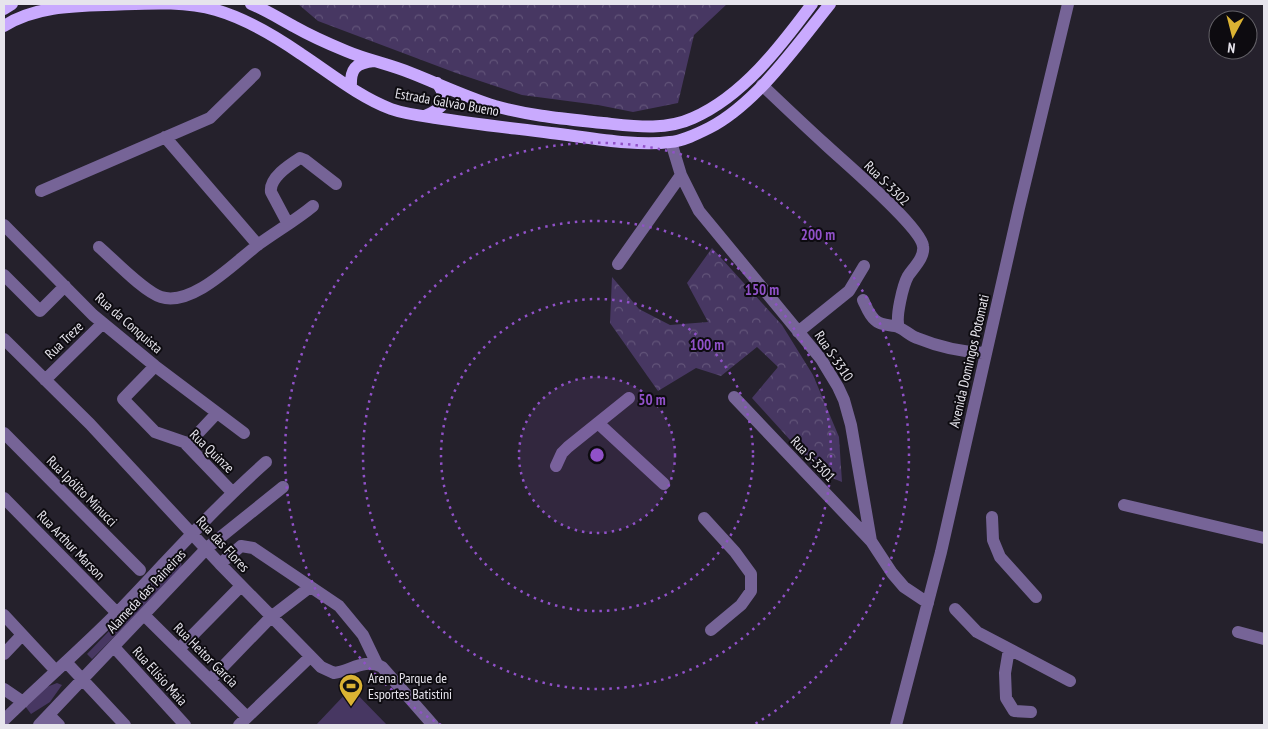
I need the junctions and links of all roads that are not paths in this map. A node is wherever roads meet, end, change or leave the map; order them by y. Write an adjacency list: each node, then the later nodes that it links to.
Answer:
1 (12, 4): 6 (main road)
2 (253, 4): 8 (main road, Estrada Galvão Bueno)
3 (812, 4): 10 (main road, Estrada Galvão Bueno)
4 (830, 4): 11 (main road, Estrada Galvão Bueno)
5 (1068, 4): 33 (street, Avenida Domingos Potomati)
6 (4, 8)
7 (4, 26): 12 (main road, Estrada Galvão Bueno)
8 (376, 61): 10 (main road, Estrada Galvão Bueno); 12 (main road)
9 (254, 74): 14 (street)
10 (437, 83): 13 (main road)
11 (762, 85): 15 (main road, Estrada Galvão Bueno); 30 (street, Rua S-3302)
12 (351, 88): 13 (main road, Estrada Galvão Bueno)
13 (425, 116): 15 (main road, Estrada Galvão Bueno)
14 (165, 137): 18 (street); 22 (street)
15 (671, 142): 16 (street, Rua S-3310)
16 (681, 175): 24 (street); 31 (street, Rua S-3310)
17 (336, 184): 20 (street)
18 (41, 191)
19 (312, 206): 20 (street)
20 (288, 224): 22 (street)
21 (4, 225): 27 (street, Rua da Conquista)
22 (258, 244): 23 (street)
23 (99, 246)
24 (618, 264)
25 (864, 266): 31 (street)
26 (4, 275): 27 (street)
27 (65, 286): 29 (street, Rua da Conquista)
28 (863, 300): 30 (street)
29 (103, 323): 34 (street, Rua da Conquista); 35 (street, Rua Treze)
30 (900, 327): 33 (street)
31 (798, 332): 54 (street, Rua S-3310)
32 (4, 339): 35 (street, Rua das Flores)
33 (985, 354): 61 (street, Avenida Domingos Potomati)
34 (155, 366): 38 (street, Rua da Conquista); 42 (street, Rua Quinze)
35 (45, 380): 52 (street, Rua das Flores)
36 (734, 397): 54 (street, Rua S-3301)
37 (629, 398): 39 (street)
38 (217, 413): 41 (street, Rua da Conquista); 42 (street)
39 (598, 423): 44 (street); 45 (street)
40 (4, 433): 57 (street, Rua Ipólito Minucci)
41 (244, 433)
42 (187, 445): 47 (street, Rua Quinze)
43 (266, 462): 47 (street, Alameda das Paineiras)
44 (556, 466)
45 (664, 484)
46 (283, 487): 55 (street, Alameda das Paineiras)
47 (232, 492): 52 (street, Alameda das Paineiras)
48 (4, 498): 63 (street, Rua Arthur Marson)
49 (1124, 505): 53 (street)
50 (704, 518): 67 (street)
51 (992, 518): 60 (street)
52 (192, 533): 55 (street, Rua das Flores); 63 (street, Alameda das Paineiras)
53 (1264, 538)
54 (871, 541): 61 (street, Rua S-3310)
55 (207, 548): 56 (street, Rua das Flores); 65 (street, Alameda das Paineiras)
56 (220, 564): 58 (street, Rua das Flores); 59 (street)
57 (140, 570)
58 (241, 586): 66 (street, Rua das Flores); 73 (street)
59 (310, 587): 66 (street); 77 (street)
60 (1036, 597)
61 (928, 603): 93 (street, Avenida Domingos Potomati)
62 (955, 609): 72 (street)
63 (117, 613): 76 (street, Alameda das Paineiras)
64 (4, 615): 69 (street)
65 (144, 615): 71 (street, Alameda das Paineiras); 73 (street, Rua Heitor Garcia)
66 (272, 617): 75 (street, Rua das Flores); 80 (street)
67 (711, 630)
68 (1238, 632): 70 (street)
69 (22, 635): 74 (street); 78 (street)
70 (1264, 639)
71 (114, 647): 79 (street, Alameda das Paineiras); 91 (street, Rua Elísio Maia)
72 (1009, 649): 81 (street); 84 (street)
73 (179, 650): 80 (street, Rua Heitor Garcia)
74 (4, 654)
75 (310, 657): 77 (street, Rua das Flores); 87 (street)
76 (67, 662): 78 (street, Alameda das Paineiras); 79 (street)
77 (376, 664): 92 (street)
78 (56, 671): 83 (street, Alameda das Paineiras)
79 (83, 680): 85 (street, Alameda das Paineiras); 90 (street)
80 (210, 680): 87 (street, Rua Heitor Garcia)
81 (1070, 681)
82 (4, 689): 83 (street)
83 (23, 702): 86 (street, Alameda das Paineiras)
84 (1031, 712)
85 (49, 715): 88 (street, Alameda das Paineiras); 89 (street)
86 (4, 720)
87 (243, 721)
88 (39, 725)
89 (59, 725)
90 (124, 725)
91 (185, 725)
92 (433, 725)
93 (896, 725)

